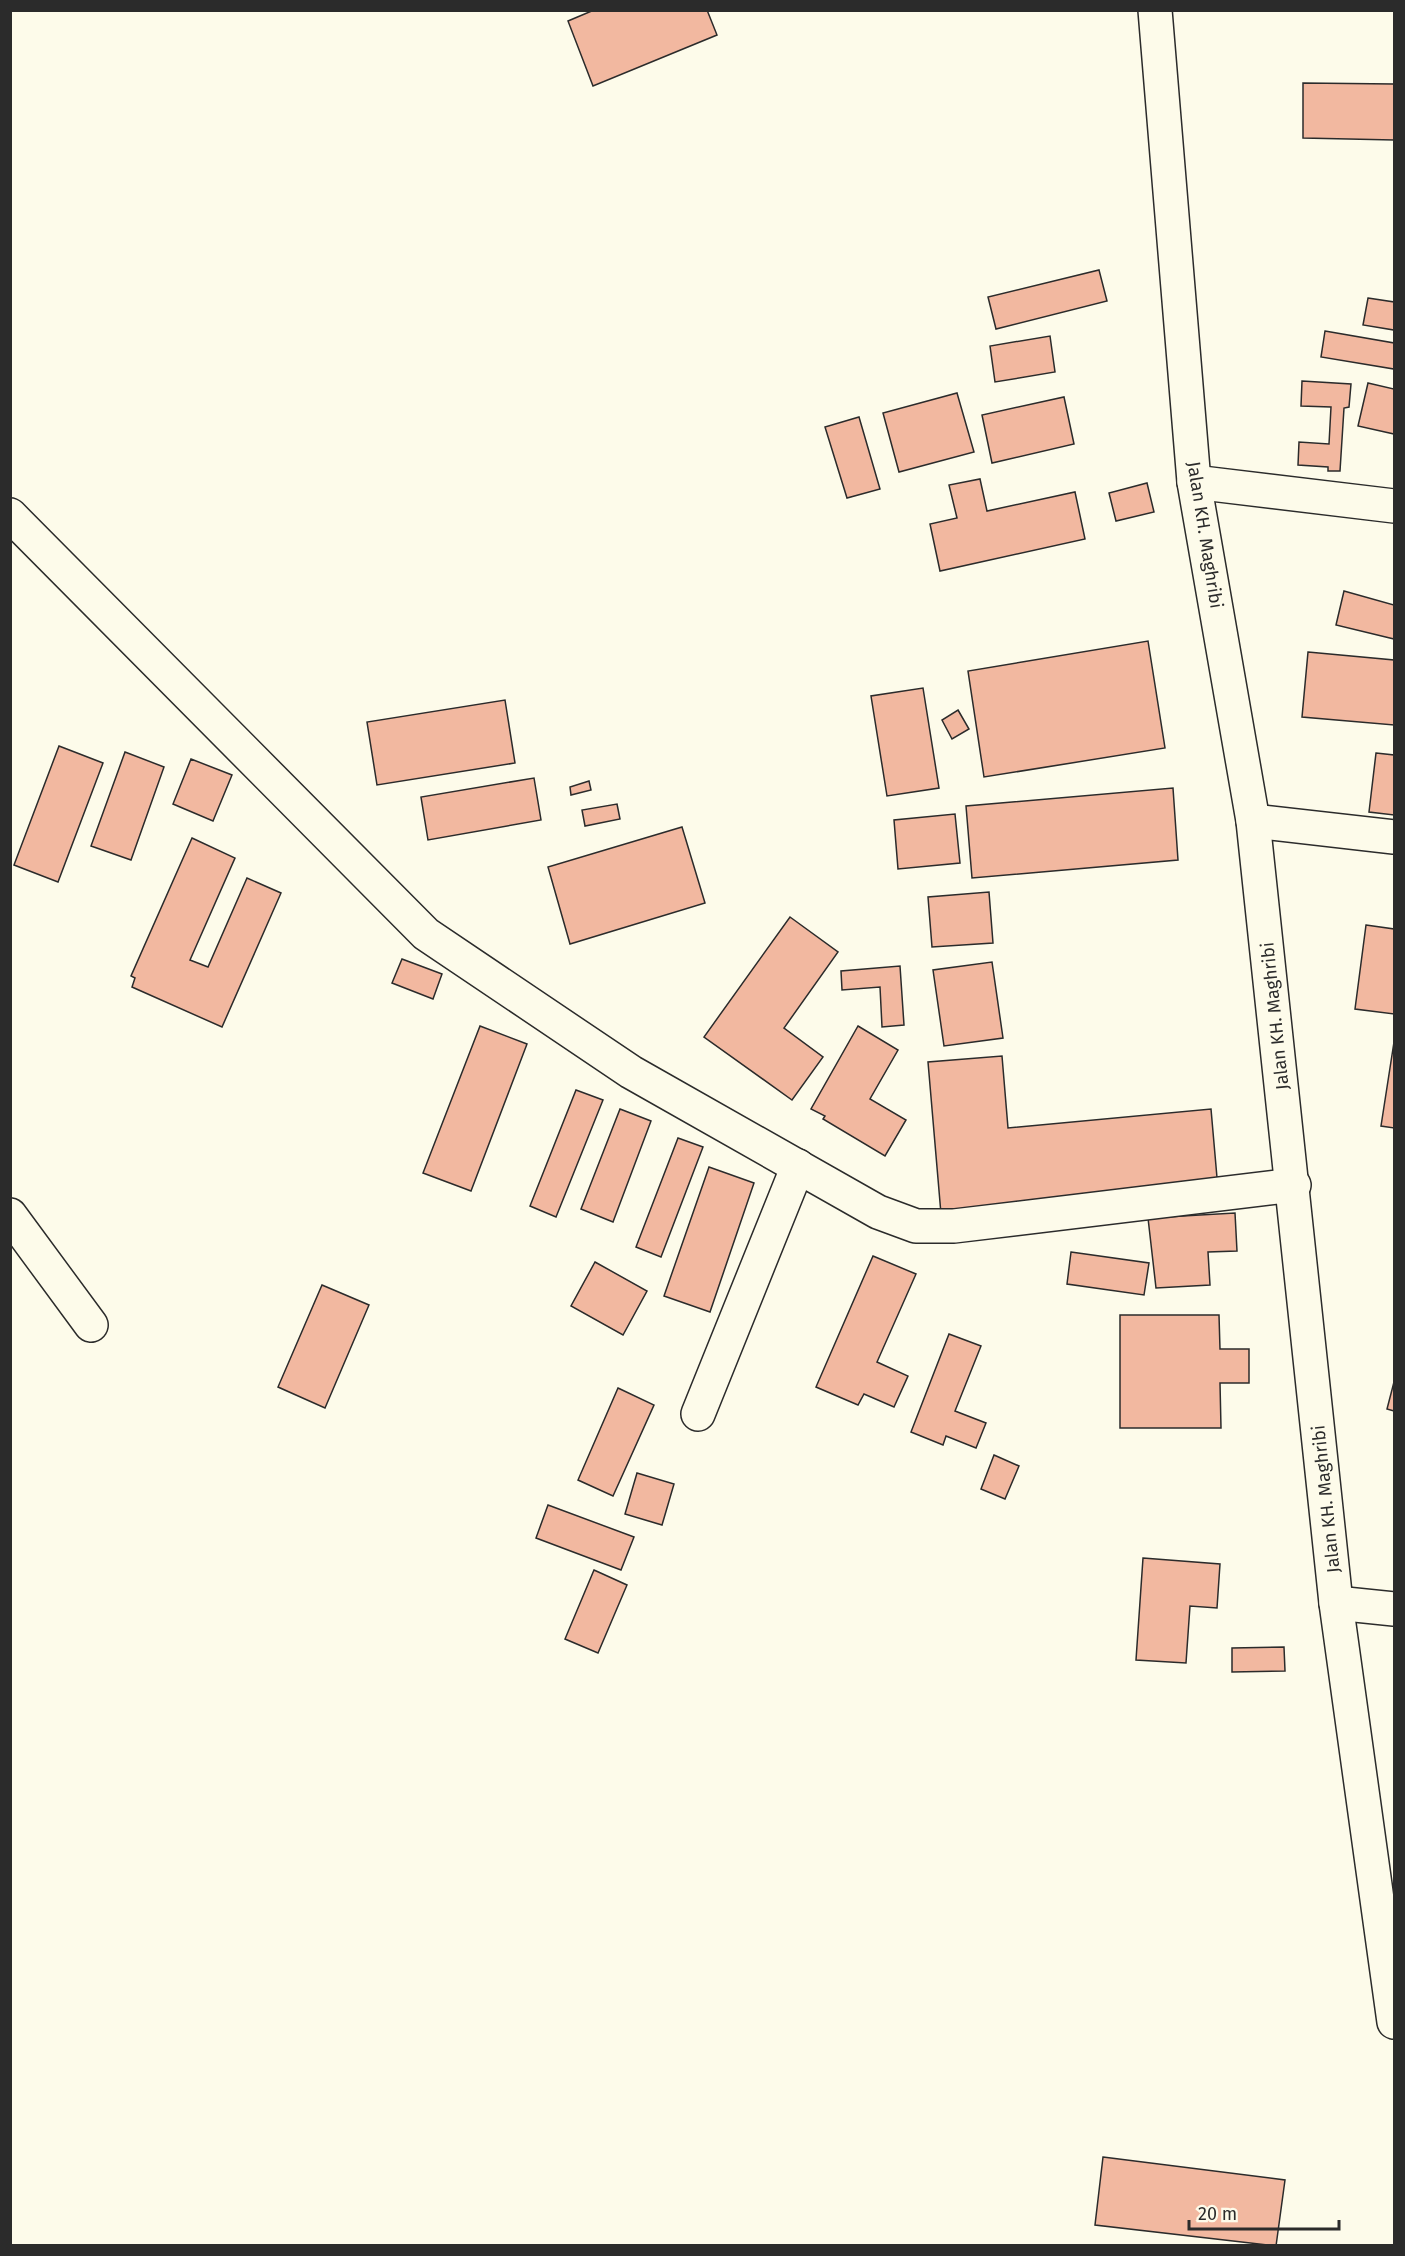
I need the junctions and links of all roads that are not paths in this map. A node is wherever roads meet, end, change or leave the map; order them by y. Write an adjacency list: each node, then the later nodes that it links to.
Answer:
1 (1155, 10): 2 (main road, Jalan KH. Maghribi)
2 (1194, 482): 3 (main road); 5 (main road, Jalan KH. Maghribi)
3 (1395, 506)
4 (10, 515): 7 (main road)
5 (1253, 821): 6 (main road); 8 (main road, Jalan KH. Maghribi)
6 (1395, 837)
7 (798, 1166): 8 (main road); 11 (main road)
8 (1294, 1185): 12 (main road, Jalan KH. Maghribi)
9 (10, 1215): 10 (main road)
10 (91, 1325)
11 (698, 1414)
12 (1336, 1603): 13 (main road); 14 (main road, Jalan KH. Maghribi)
13 (1395, 1609)
14 (1388, 1912): 15 (main road, Jalan KH. Maghribi)
15 (1395, 2022)

